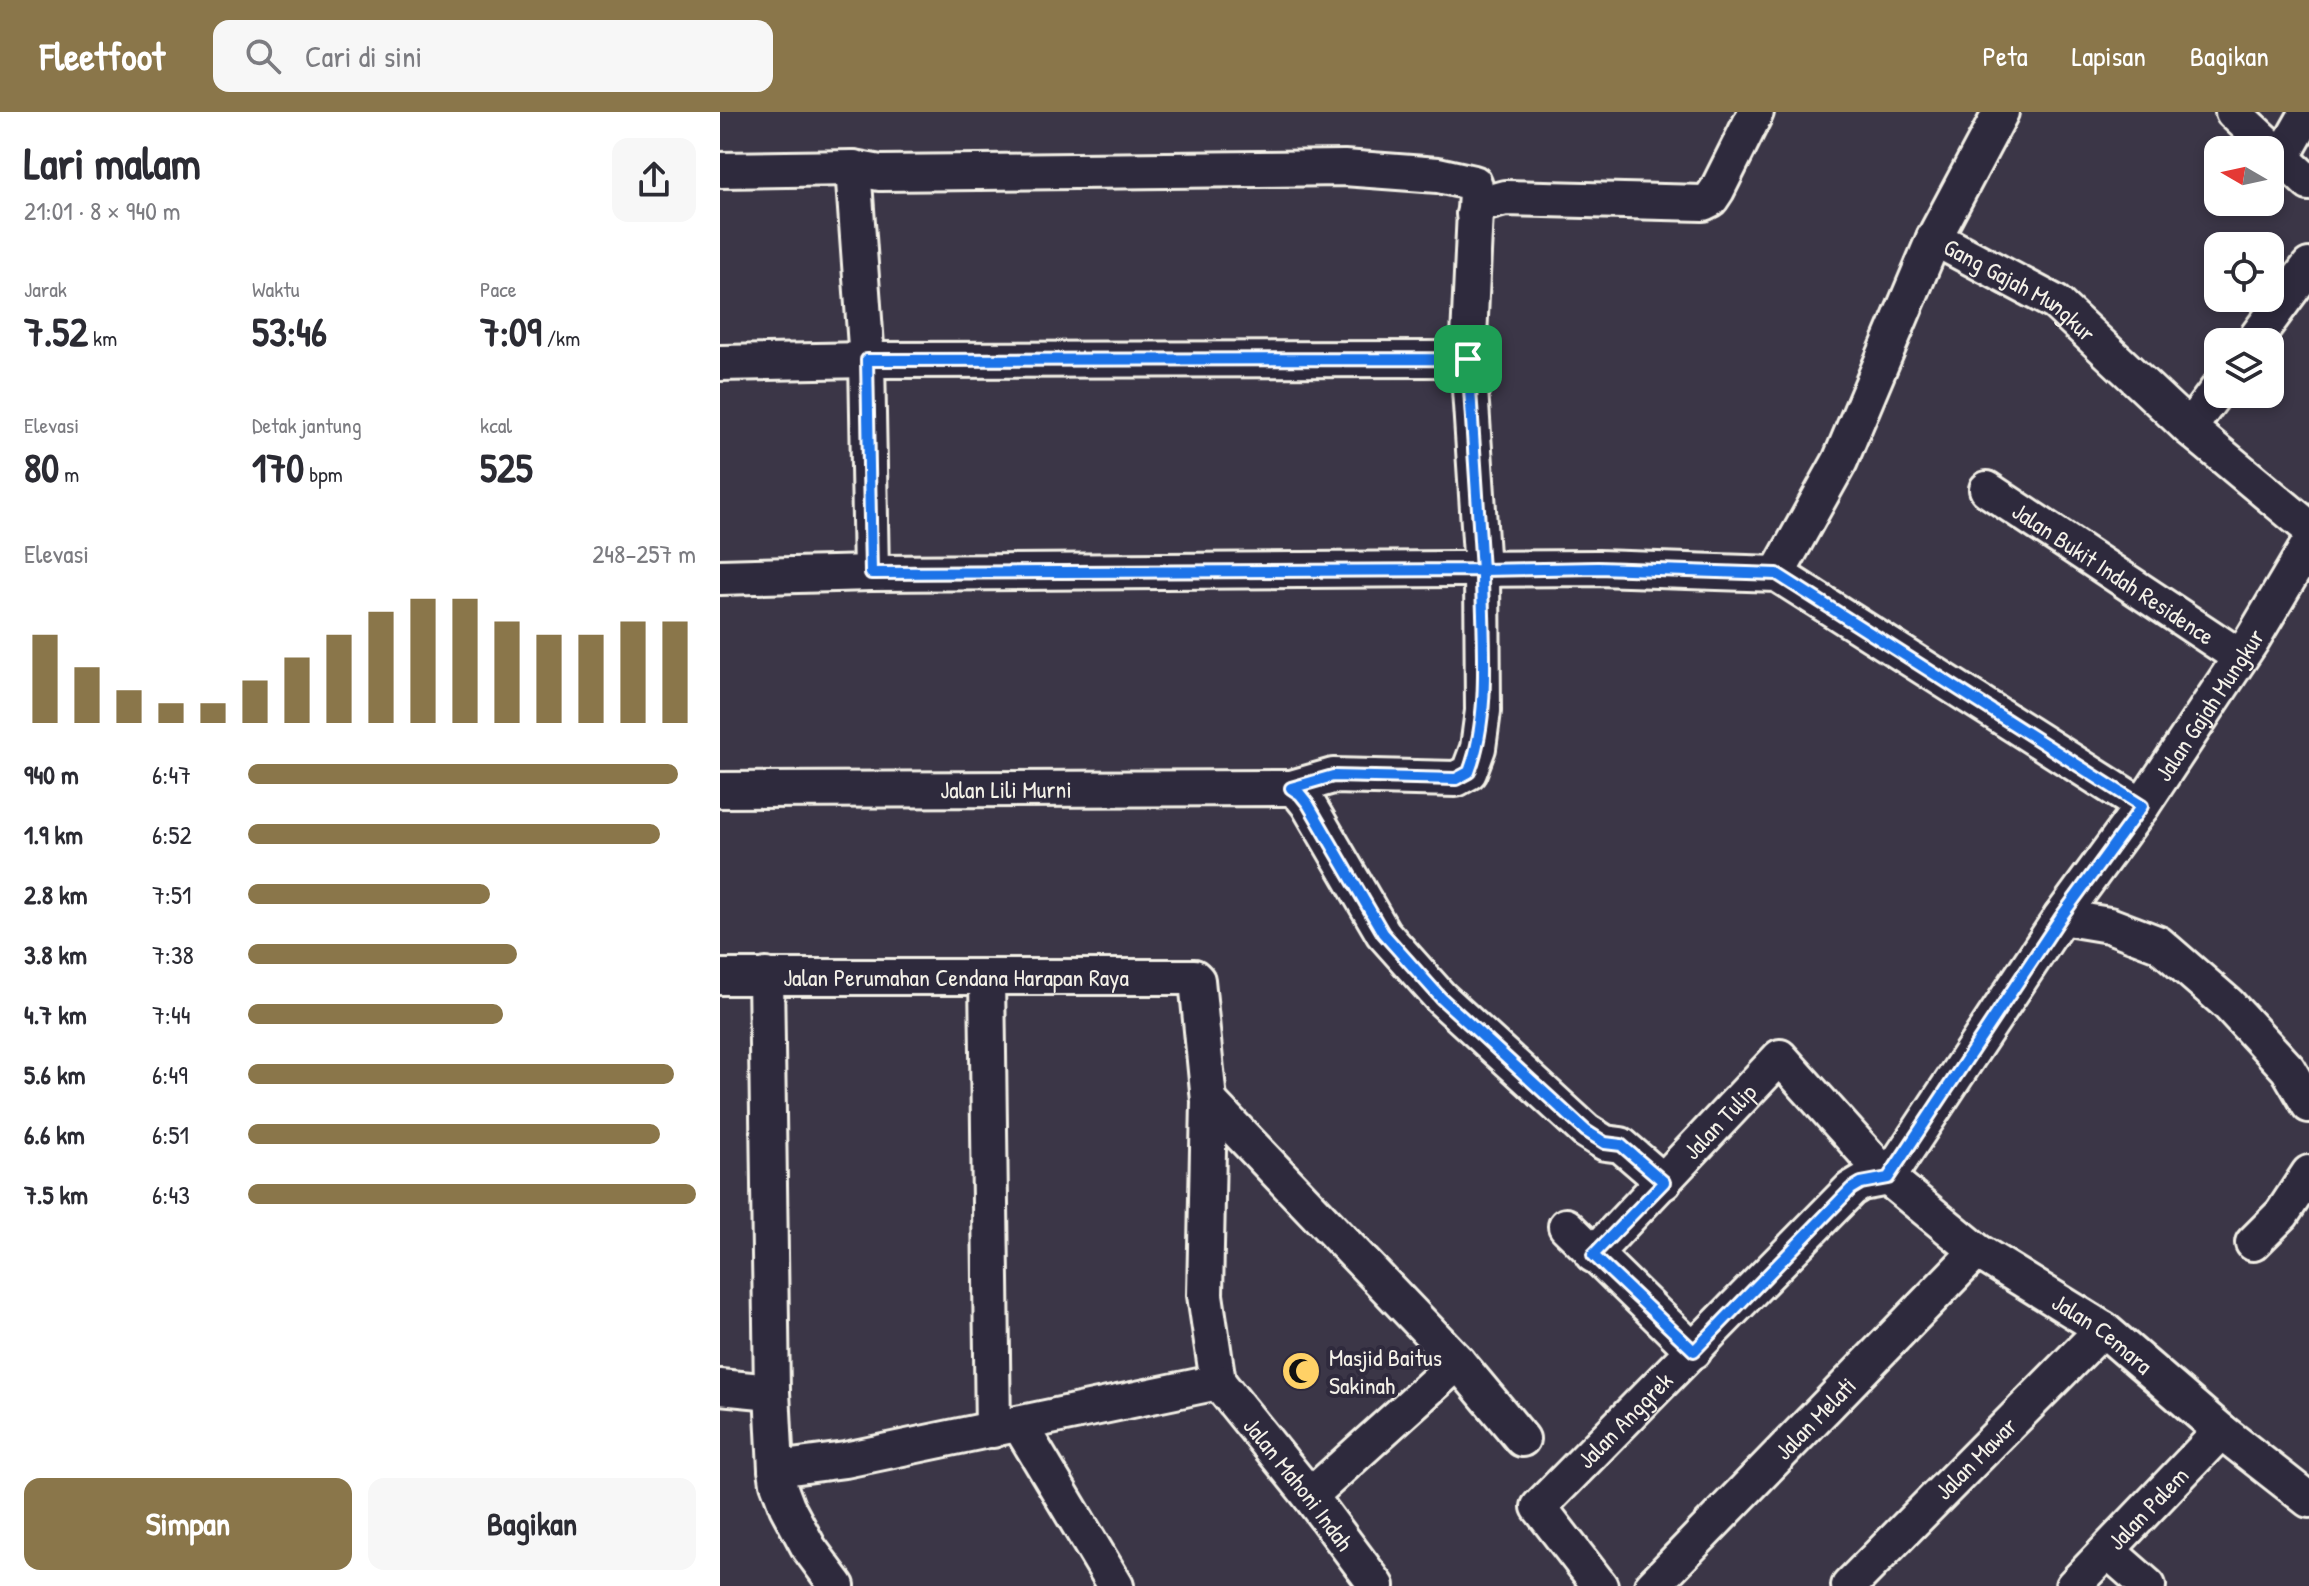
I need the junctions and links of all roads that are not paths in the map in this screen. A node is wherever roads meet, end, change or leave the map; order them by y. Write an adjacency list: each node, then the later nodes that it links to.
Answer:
1 (2001, 112): 12 (street)
2 (2233, 112): 5 (street)
3 (2308, 112): 6 (street)
4 (1742, 118): 11 (street)
5 (2259, 136)
6 (2284, 154)
7 (2284, 160): 10 (street)
8 (853, 168): 9 (street); 11 (street, Jalan Lili Murni); 16 (street)
9 (720, 170)
10 (2309, 183)
11 (1474, 214): 15 (street, Jalan Lili Murni)
12 (1934, 238): 19 (street, Gang Gajah Mungkur); 25 (street, Gang Gajah Mungkur)
13 (2309, 266): 14 (street)
14 (2263, 328)
15 (1468, 359): 16 (street); 23 (street, Jalan Lili Murni)
16 (867, 360): 17 (street); 24 (street)
17 (720, 363)
18 (2204, 408): 19 (street)
19 (2189, 428): 21 (street, Gang Gajah Mungkur)
20 (1987, 489): 27 (street, Jalan Bukit Indah Residence)
21 (2309, 528)
22 (2309, 544): 27 (street, Jalan Gajah Mungkur)
23 (1482, 570): 24 (street); 25 (street); 28 (street, Jalan Lili Murni)
24 (871, 573): 26 (street)
25 (1777, 574): 30 (street)
26 (720, 577)
27 (2240, 657): 30 (street, Jalan Gajah Mungkur)
28 (1291, 788): 29 (street, Jalan Lili Murni); 40 (street)
29 (720, 790)
30 (2142, 806): 31 (street, Jalan Gajah Mungkur)
31 (2061, 917): 37 (street); 39 (street, Jalan Gajah Mungkur)
32 (766, 976): 33 (street, Jalan Perumahan Cendana Harapan Raya); 34 (street, Jalan Perumahan Cendana Harapan Raya); 50 (street)
33 (720, 977)
34 (987, 977): 36 (street, Jalan Perumahan Cendana Harapan Raya); 51 (street)
35 (1780, 1057): 39 (street, Jalan Cemara); 40 (street, Jalan Tulip)
36 (1209, 1101): 47 (street); 48 (street)
37 (2309, 1105)
38 (2309, 1173): 42 (street)
39 (1888, 1178): 43 (street, Jalan Cemara); 46 (street, Jalan Anggrek)
40 (1664, 1182): 44 (street, Jalan Tulip)
41 (1566, 1226): 44 (street)
42 (2253, 1243)
43 (1977, 1251): 45 (street, Jalan Cemara); 62 (street, Jalan Melati)
44 (1593, 1255): 46 (street)
45 (2103, 1329): 52 (street, Jalan Cemara); 63 (street, Jalan Mawar)
46 (1694, 1351): 61 (street, Jalan Anggrek)
47 (1458, 1362): 53 (street); 55 (street)
48 (1218, 1382): 51 (street); 55 (street, Jalan Mahoni Indah)
49 (720, 1387): 50 (street)
50 (772, 1392): 54 (street)
51 (1006, 1427): 54 (street); 59 (street)
52 (2221, 1431): 56 (street, Jalan Cemara); 57 (street, Jalan Palem)
53 (1522, 1439)
54 (776, 1469): 58 (street)
55 (1310, 1496): 60 (street, Jalan Mahoni Indah)
56 (2309, 1500)
57 (2108, 1551): 64 (street, Jalan Palem); 65 (street)
58 (837, 1586)
59 (1116, 1586)
60 (1377, 1586)
61 (1600, 1586)
62 (1652, 1586)
63 (1849, 1586)
64 (2073, 1586)
65 (2148, 1586)

